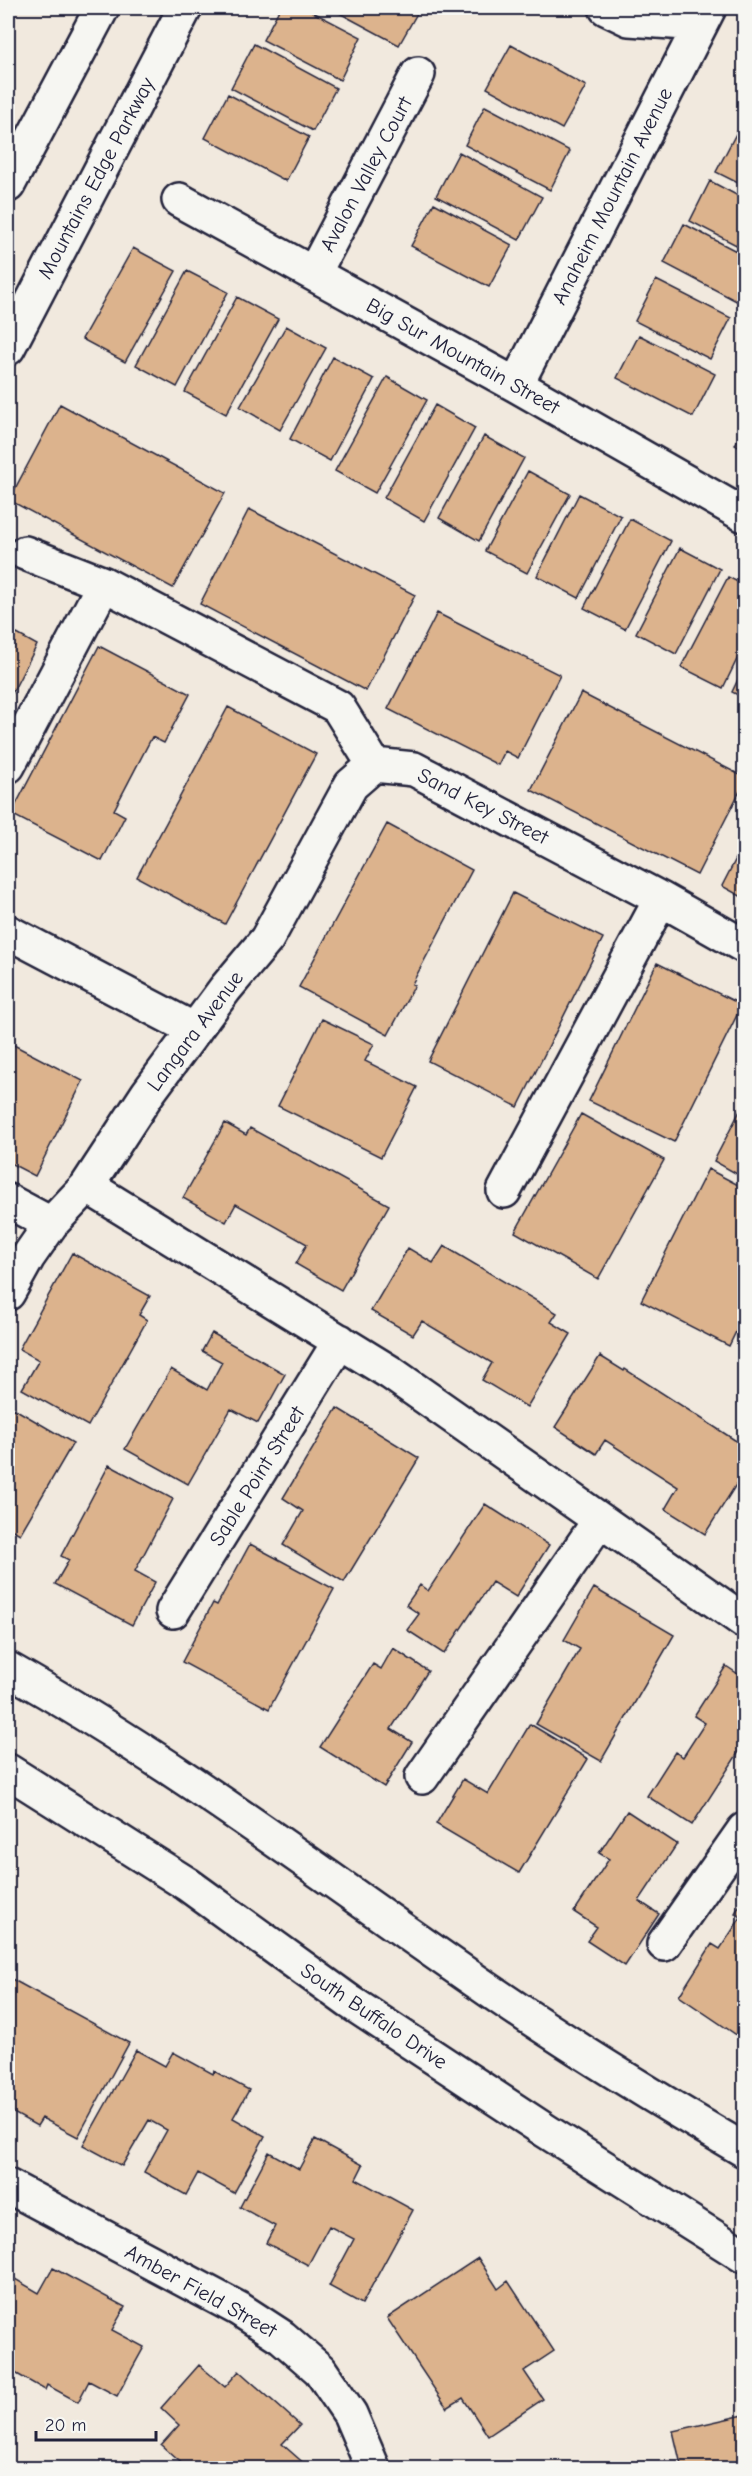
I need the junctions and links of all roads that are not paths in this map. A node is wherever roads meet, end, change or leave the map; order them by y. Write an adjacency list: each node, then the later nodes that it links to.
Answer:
1 (102, 8): 6 (street)
2 (185, 8): 9 (street, Mountains Edge Parkway)
3 (606, 8): 4 (street)
4 (699, 13): 10 (street, Anaheim Mountain Avenue)
5 (418, 74): 8 (street, Avalon Valley Court)
6 (8, 186)
7 (179, 200): 8 (street, Big Sur Mountain Street)
8 (314, 273): 10 (street, Big Sur Mountain Street)
9 (8, 348)
10 (516, 385): 11 (street, Big Sur Mountain Street)
11 (744, 515)
12 (25, 553): 13 (street)
13 (104, 584): 14 (street); 15 (street)
14 (374, 765): 16 (street, Sand Key Street); 19 (street, Langara Avenue)
15 (8, 766)
16 (661, 898): 18 (street, Sand Key Street); 21 (street)
17 (8, 932): 19 (street)
18 (744, 946)
19 (195, 1030): 20 (street, Langara Avenue)
20 (87, 1186): 23 (street, Langara Avenue); 25 (street)
21 (504, 1191)
22 (8, 1201): 23 (street)
23 (51, 1224): 24 (street, Langara Avenue)
24 (8, 1293)
25 (340, 1341): 26 (street); 27 (street, Sable Point Street)
26 (600, 1520): 28 (street); 31 (street)
27 (173, 1611)
28 (744, 1621)
29 (8, 1669): 34 (street)
30 (8, 1771): 36 (street, South Buffalo Drive)
31 (422, 1777)
32 (744, 1830): 33 (street)
33 (664, 1944)
34 (744, 2150)
35 (8, 2186): 37 (street, Amber Field Street)
36 (744, 2256)
37 (373, 2469)

